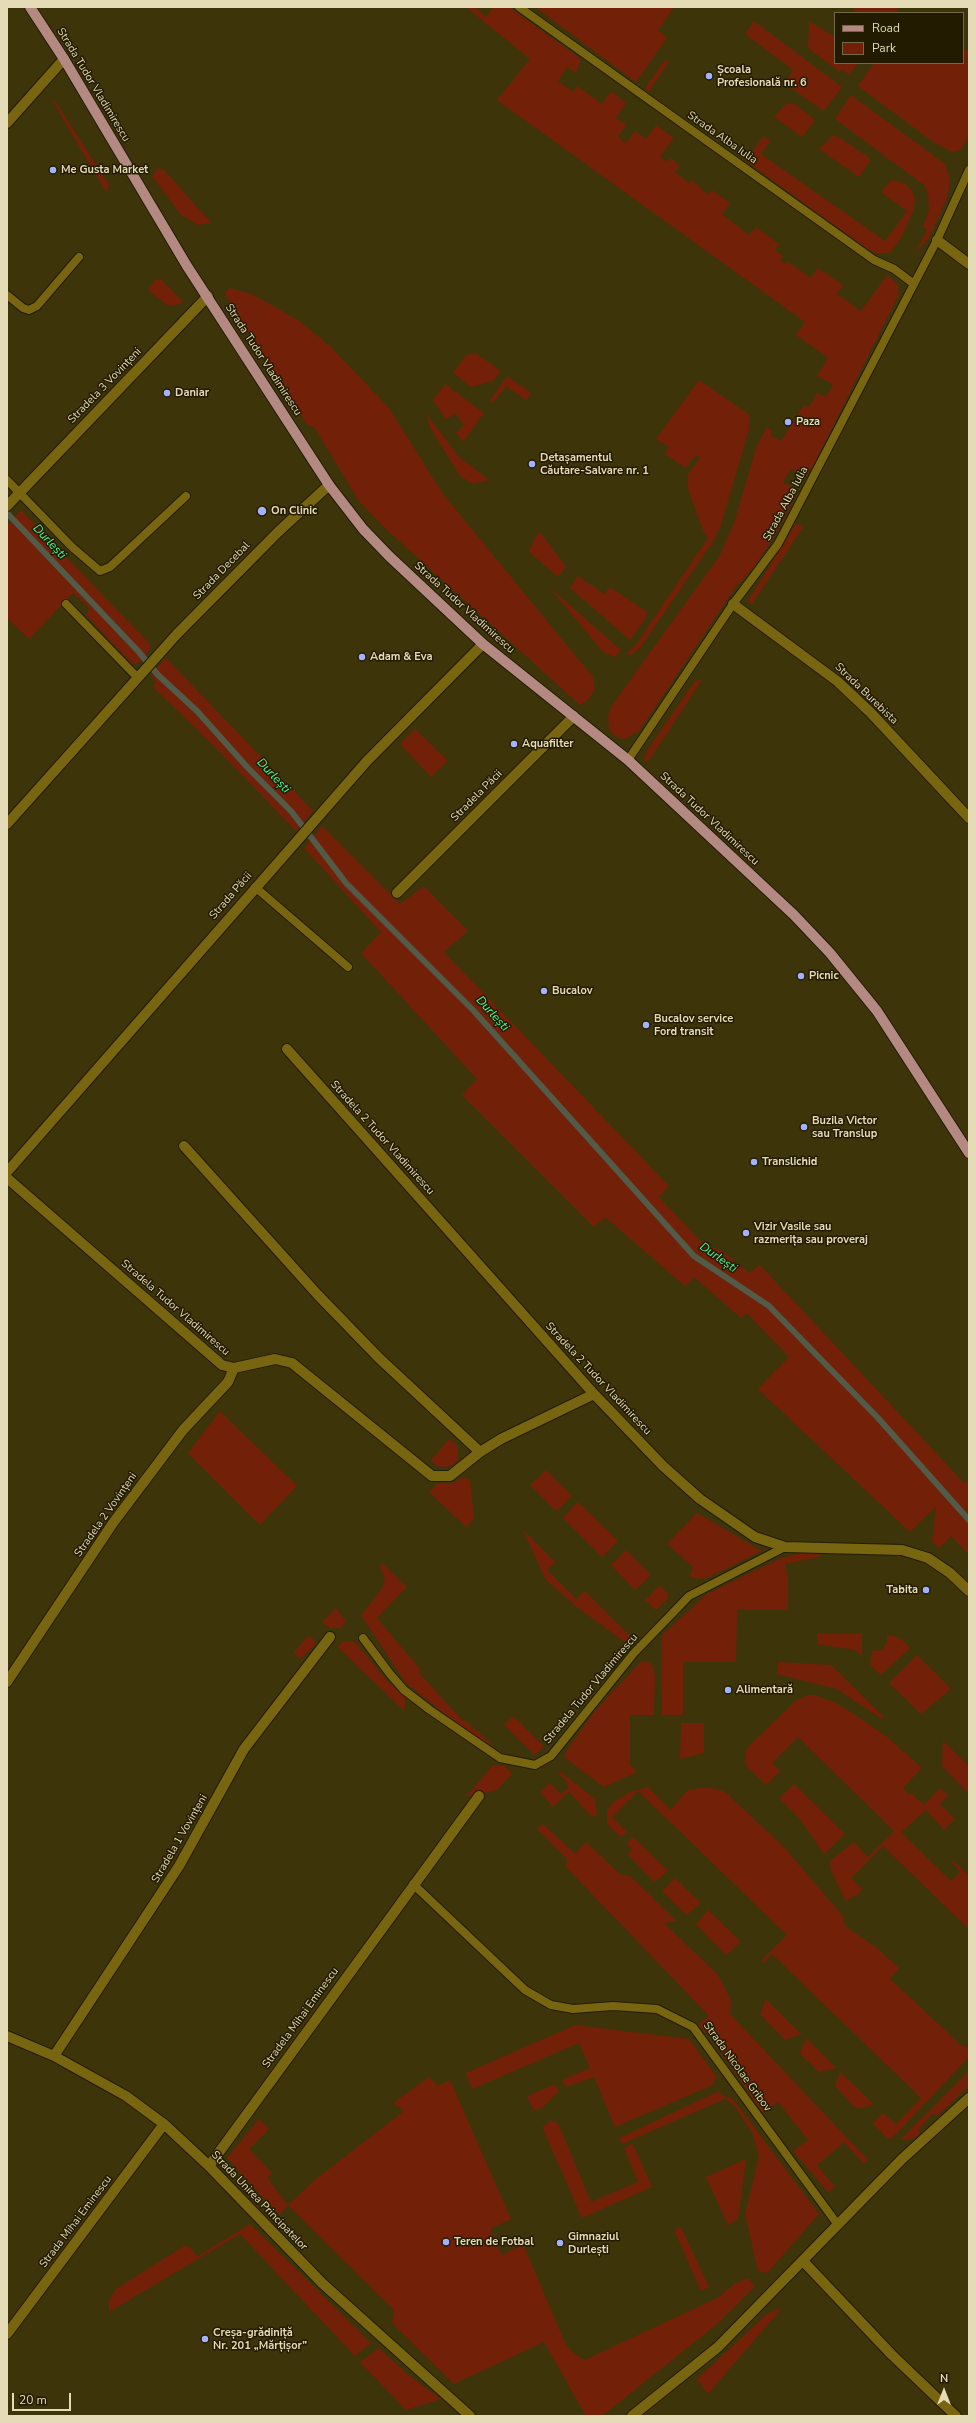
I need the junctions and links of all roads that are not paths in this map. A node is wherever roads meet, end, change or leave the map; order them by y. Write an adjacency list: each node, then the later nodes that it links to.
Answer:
1 (30, 7): 3 (main road, Strada Tudor Vladimirescu)
2 (519, 7): 9 (lane, Strada Alba Iulia)
3 (64, 59): 4 (street); 11 (main road, Strada Tudor Vladimirescu)
4 (7, 123)
5 (969, 170): 6 (lane, Strada Alba Iulia)
6 (937, 240): 8 (street); 9 (lane, Strada Alba Iulia)
7 (78, 257): 10 (lane)
8 (969, 264)
9 (914, 284): 17 (lane, Strada Alba Iulia)
10 (7, 295)
11 (208, 296): 13 (main road, Strada Tudor Vladimirescu); 15 (street, Stradela 3 Vovințeni)
12 (7, 480): 15 (lane)
13 (329, 486): 18 (main road, Strada Tudor Vladimirescu); 19 (street, Strada Decebal)
14 (186, 496): 15 (lane)
15 (13, 499)
16 (66, 604): 19 (lane)
17 (733, 604): 21 (lane, Strada Alba Iulia); 22 (street, Strada Burebista)
18 (483, 644): 20 (main road, Strada Tudor Vladimirescu); 24 (street, Strada Păcii)
19 (139, 677): 23 (street, Strada Decebal)
20 (574, 716): 21 (main road, Strada Tudor Vladimirescu); 25 (street, Stradela Păcii)
21 (628, 760): 29 (main road, Strada Tudor Vladimirescu)
22 (969, 818)
23 (7, 824)
24 (255, 887): 26 (lane); 30 (street, Strada Păcii)
25 (397, 893)
26 (348, 967)
27 (287, 1049): 33 (street, Stradela 2 Tudor Vladimirescu)
28 (184, 1146): 34 (street)
29 (969, 1153)
30 (7, 1172)
31 (7, 1178): 32 (street, Stradela Tudor Vladimirescu)
32 (234, 1368): 34 (street, Stradela Tudor Vladimirescu); 39 (street, Stradela 2 Vovințeni)
33 (594, 1394): 34 (street, Stradela Tudor Vladimirescu); 35 (street, Stradela 2 Tudor Vladimirescu)
34 (480, 1452)
35 (785, 1547): 36 (street, Stradela 2 Tudor Vladimirescu); 38 (lane, Stradela Tudor Vladimirescu)
36 (969, 1591)
37 (330, 1637): 43 (street, Stradela 1 Vovințeni)
38 (364, 1638)
39 (7, 1682)
40 (480, 1796): 41 (street, Stradela Mihai Eminescu)
41 (413, 1884): 46 (street, Stradela Mihai Eminescu); 47 (lane, Strada Nicolae Gribov)
42 (7, 2036): 43 (street, Strada Unirea Principatelor)
43 (54, 2056): 45 (street, Strada Unirea Principatelor)
44 (969, 2098): 47 (street)
45 (164, 2124): 46 (street, Strada Unirea Principatelor); 49 (street, Strada Mihai Eminescu)
46 (209, 2166): 50 (street, Strada Unirea Principatelor)
47 (838, 2225): 48 (street)
48 (804, 2261): 51 (street); 52 (street)
49 (7, 2334)
50 (470, 2416)
51 (632, 2416)
52 (956, 2416)

